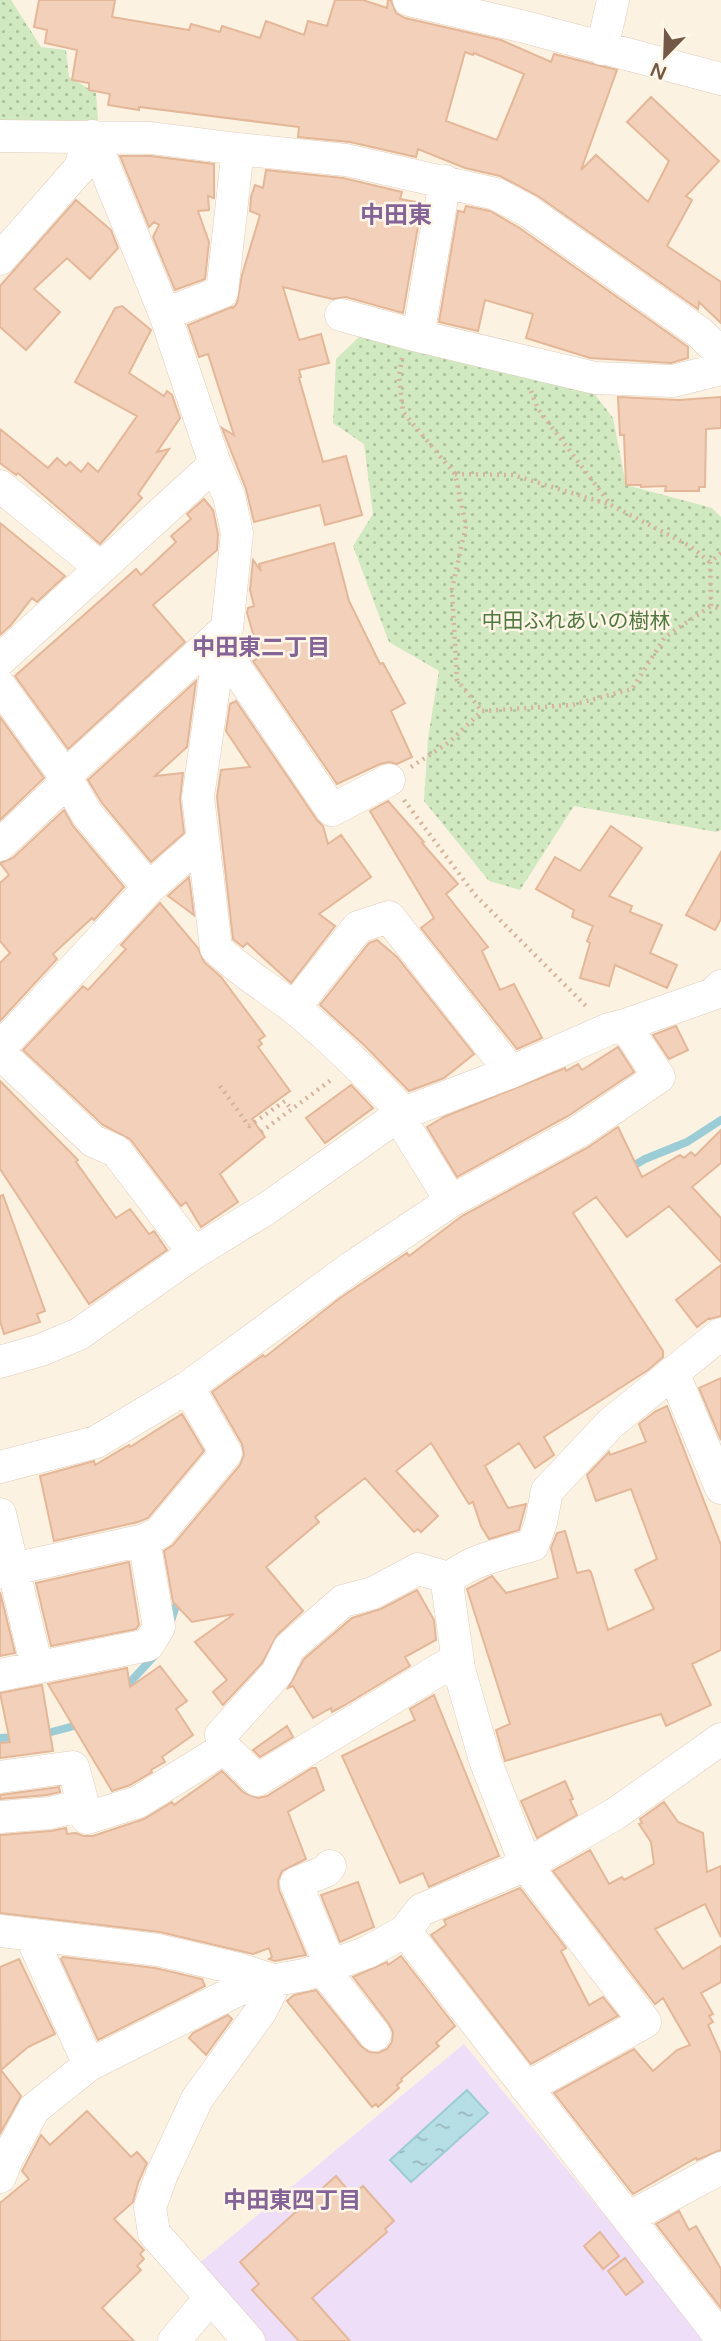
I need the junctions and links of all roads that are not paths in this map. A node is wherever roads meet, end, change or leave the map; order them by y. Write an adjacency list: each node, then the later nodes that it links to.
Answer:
1 (409, 0): 3 (street)
2 (613, 0): 4 (street)
3 (527, 14): 4 (street)
4 (602, 49): 5 (street)
5 (721, 79)
6 (0, 136): 7 (street)
7 (92, 136): 8 (street); 10 (street); 11 (street)
8 (238, 149): 9 (street); 11 (street)
9 (445, 181): 13 (street); 14 (street)
10 (0, 259)
11 (165, 314): 16 (street)
12 (341, 315): 13 (street)
13 (412, 334): 15 (street)
14 (721, 354)
15 (721, 369)
16 (215, 464): 18 (street); 19 (street)
17 (0, 486): 18 (street)
18 (101, 568): 20 (street)
19 (224, 637): 22 (street); 23 (street); 24 (street)
20 (0, 660)
21 (0, 685): 22 (street)
22 (65, 776): 25 (street); 26 (street)
23 (389, 780)
24 (203, 840): 26 (street); 28 (street)
25 (0, 845)
26 (149, 888): 30 (street)
27 (718, 994): 29 (street)
28 (294, 1008): 31 (street); 32 (street)
29 (617, 1027): 31 (street); 33 (street)
30 (0, 1050): 34 (street)
31 (511, 1072): 32 (street)
32 (402, 1115): 33 (street); 34 (street)
33 (451, 1200): 38 (street)
34 (194, 1253): 36 (street)
35 (721, 1334): 37 (street)
36 (0, 1362)
37 (673, 1372): 40 (street); 44 (street)
38 (188, 1387): 39 (street); 42 (street)
39 (0, 1467)
40 (715, 1495)
41 (0, 1514): 43 (street)
42 (144, 1540): 43 (street); 46 (street)
43 (7, 1571): 46 (street)
44 (449, 1578): 45 (street); 49 (street)
45 (457, 1658): 49 (street); 55 (street)
46 (37, 1667): 47 (street)
47 (0, 1675)
48 (721, 1739): 55 (street)
49 (224, 1747): 51 (street)
50 (0, 1777): 51 (street)
51 (85, 1811): 52 (street); 53 (street)
52 (0, 1817)
53 (41, 1829)
54 (330, 1866): 59 (street)
55 (526, 1866): 57 (street); 63 (street)
56 (0, 1931): 58 (street)
57 (405, 1931): 59 (street); 63 (street)
58 (31, 1936): 60 (street); 62 (street)
59 (326, 1967): 60 (street); 61 (street)
60 (276, 1981): 62 (street); 67 (street)
61 (374, 2035)
62 (89, 2065): 64 (street)
63 (526, 2088): 66 (street)
64 (2, 2162)
65 (721, 2168): 66 (street)
66 (628, 2218): 68 (street)
67 (210, 2298): 69 (street); 70 (street)
68 (721, 2338)
69 (174, 2341)
70 (249, 2341)

